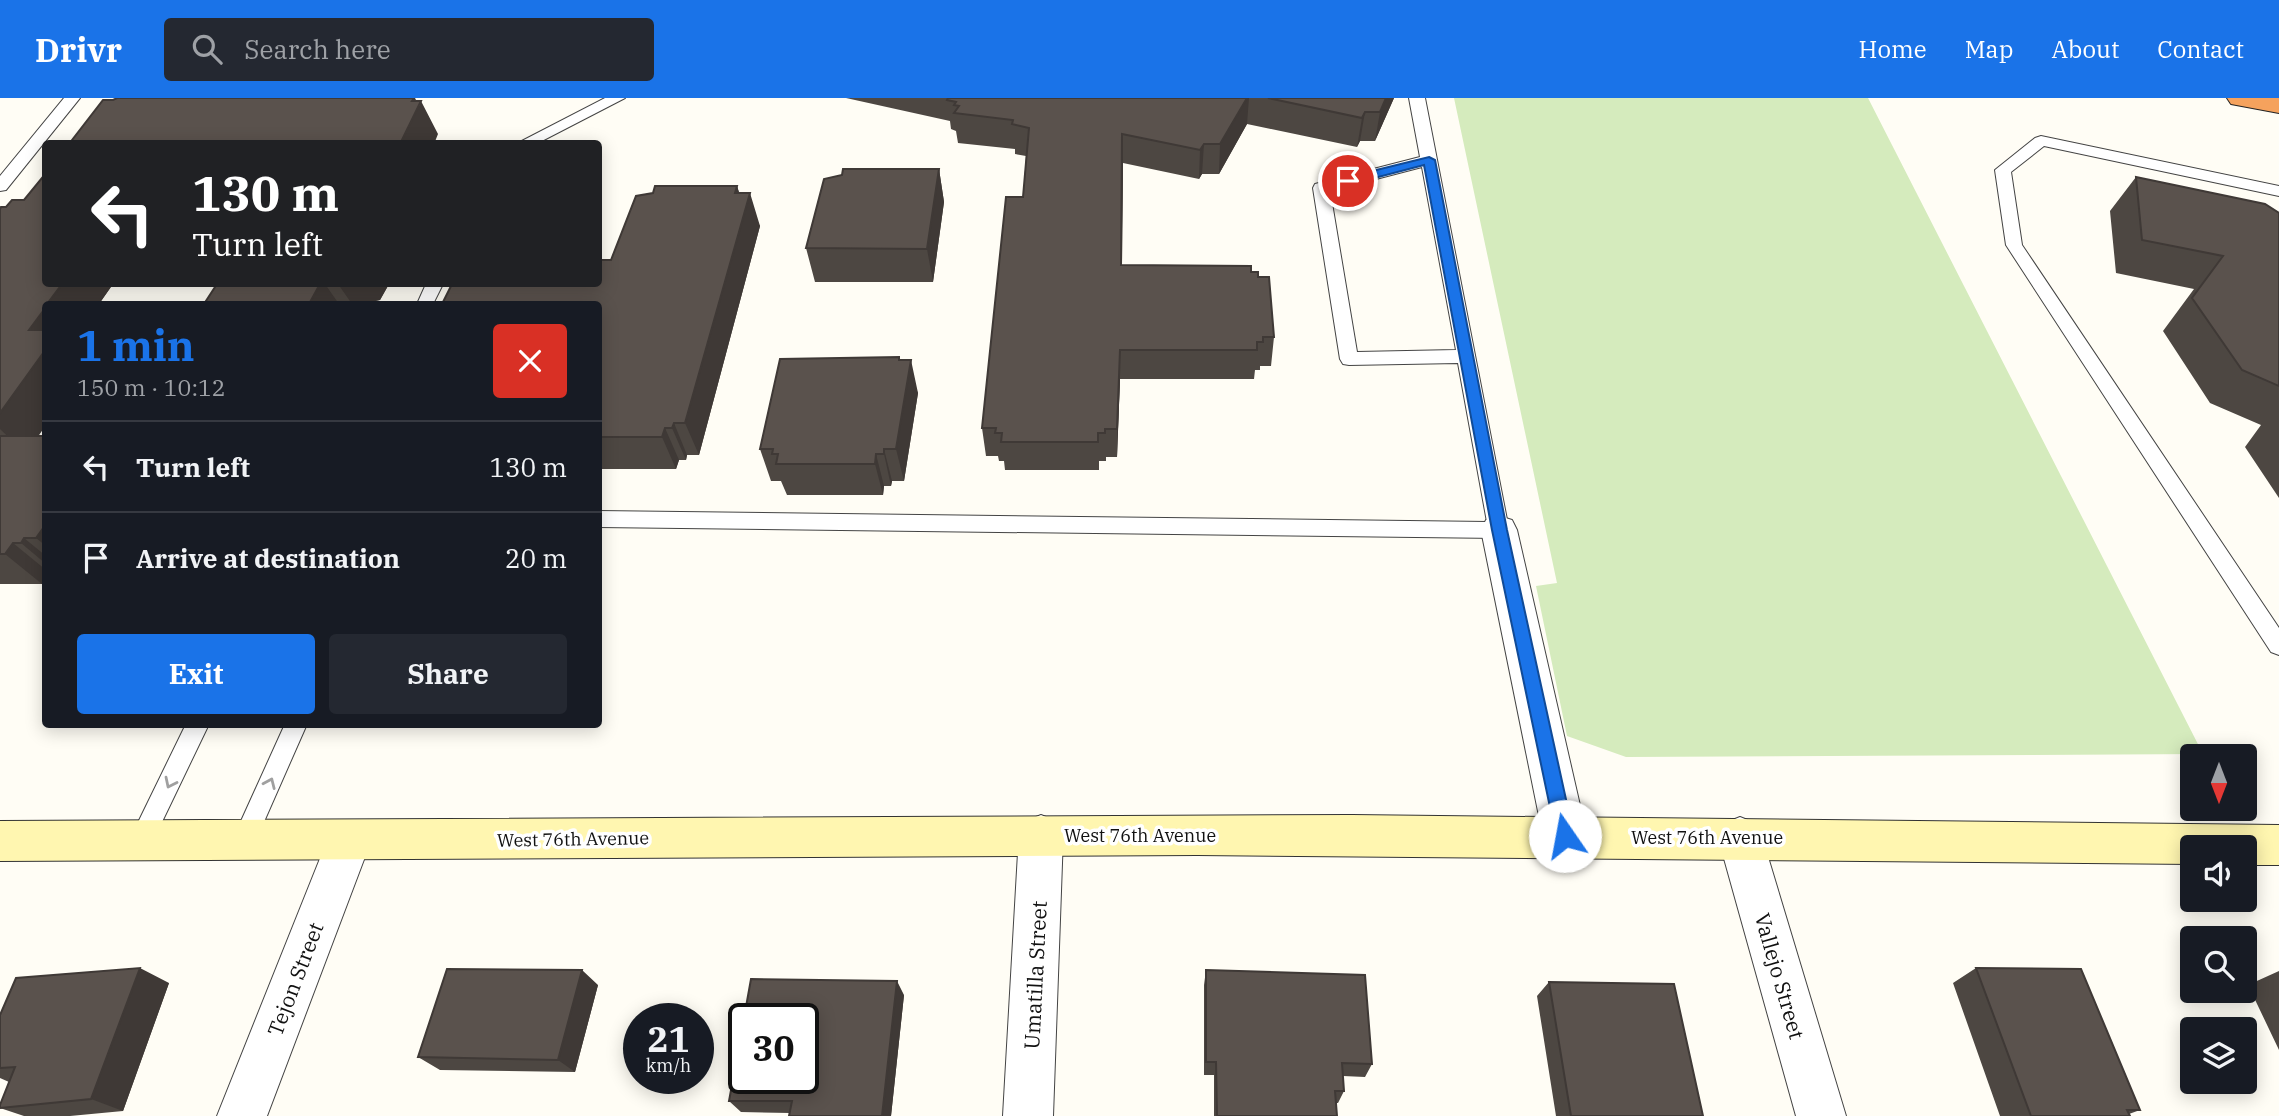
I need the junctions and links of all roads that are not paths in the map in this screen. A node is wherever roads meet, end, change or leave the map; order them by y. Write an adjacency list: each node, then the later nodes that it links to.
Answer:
1 (72, 98): 8 (lane)
2 (617, 98): 6 (lane)
3 (1417, 98): 7 (lane)
4 (2241, 98): 5 (highway)
5 (2279, 105)
6 (531, 140)
7 (1429, 160): 10 (lane); 10 (lane)
8 (0, 186)
9 (2279, 191): 13 (lane)
10 (1466, 356): 12 (lane)
11 (602, 519): 12 (lane)
12 (1499, 530): 17 (street)
13 (2279, 646)
14 (196, 728): 20 (lane, one-way to 20)
15 (294, 728): 21 (lane, one-way to 15)
16 (1041, 835): 17 (street, West 76th Avenue); 22 (street, West 76th Avenue); 25 (street, Umatilla Street)
17 (1565, 836): 18 (street, West 76th Avenue)
18 (1740, 837): 23 (street, West 76th Avenue); 26 (street, Vallejo Street)
19 (0, 841): 20 (street, West 76th Avenue)
20 (141, 841): 21 (street, West 76th Avenue)
21 (244, 841): 22 (street, West 76th Avenue)
22 (349, 841): 24 (street, Tejon Street)
23 (2279, 845)
24 (242, 1116)
25 (1028, 1116)
26 (1821, 1116)

